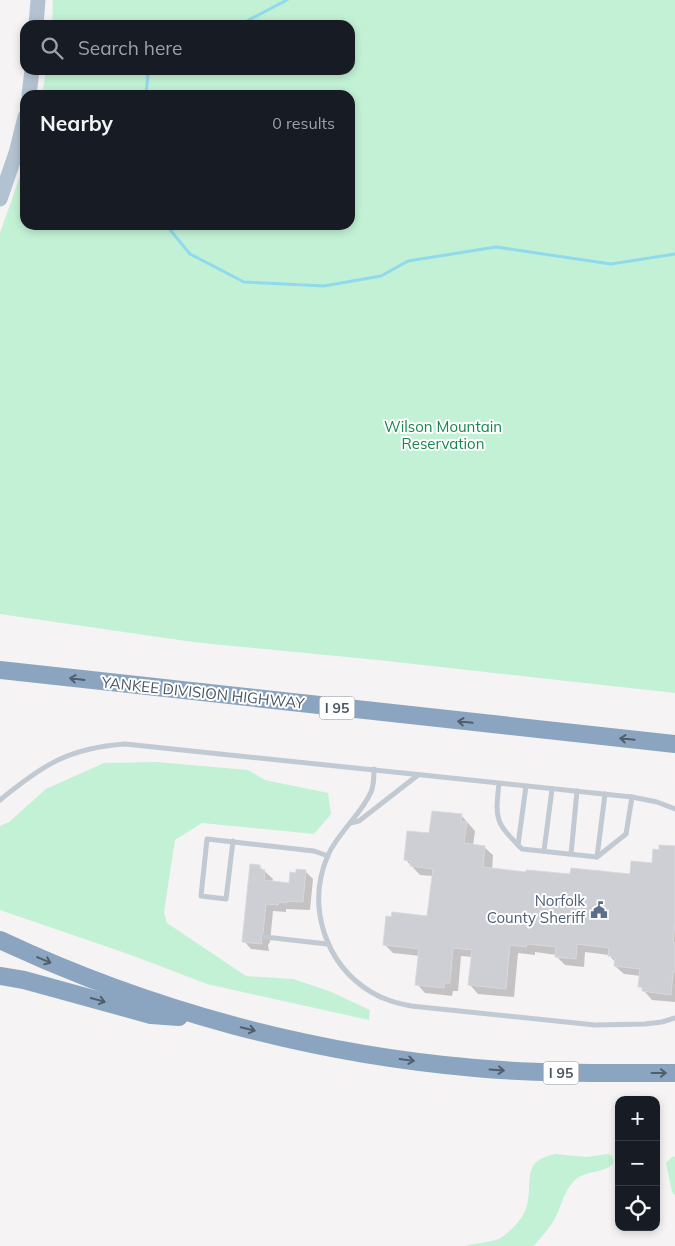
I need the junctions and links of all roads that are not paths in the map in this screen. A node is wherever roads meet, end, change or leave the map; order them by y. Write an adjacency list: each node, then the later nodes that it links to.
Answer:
1 (38, 0): 2 (main road)
2 (36, 20)
3 (31, 75): 4 (main road)
4 (30, 90)
5 (20, 137): 6 (main road)
6 (0, 198)
7 (0, 670): 8 (highway, YANKEE DIVISION HIGHWAY / I 95, one-way to 7)
8 (675, 744)
9 (374, 769): 10 (lane); 17 (lane); 19 (lane)
10 (418, 775): 11 (lane); 19 (lane)
11 (499, 783): 12 (lane); 21 (lane)
12 (526, 786): 13 (lane); 21 (lane)
13 (552, 789): 14 (lane); 22 (lane)
14 (577, 791): 15 (lane); 23 (lane)
15 (605, 794): 16 (lane); 25 (lane)
16 (632, 798): 18 (lane); 25 (lane)
17 (0, 800)
18 (675, 809)
19 (350, 823): 24 (lane)
20 (233, 841): 20 (lane); 24 (lane)
21 (518, 845): 22 (lane)
22 (544, 851): 23 (lane)
23 (571, 854): 25 (lane)
24 (328, 856): 28 (lane)
25 (597, 857)
26 (265, 938): 28 (lane)
27 (0, 940): 31 (highway, I 95, one-way to 31)
28 (327, 944): 30 (lane)
29 (0, 976): 31 (highway, one-way to 31)
30 (675, 1018)
31 (211, 1019): 32 (highway, I 95, one-way to 32)
32 (675, 1073)

